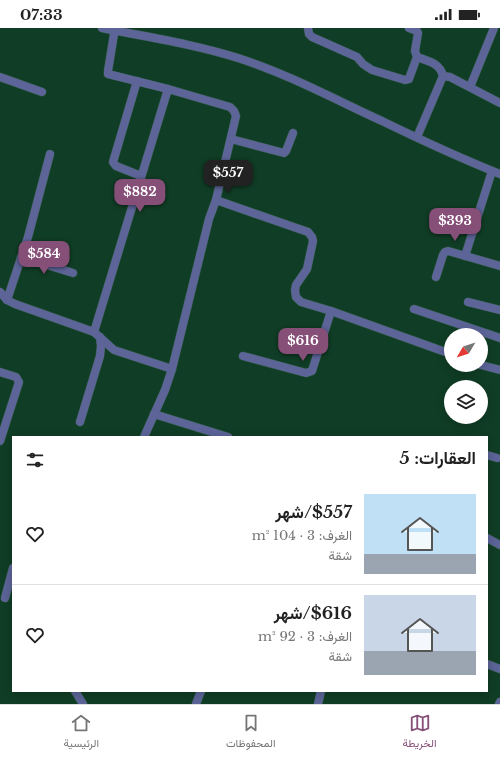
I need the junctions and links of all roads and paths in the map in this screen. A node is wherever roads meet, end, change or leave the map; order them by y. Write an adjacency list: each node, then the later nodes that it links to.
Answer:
1 (102, 28): 5 (street)
2 (308, 28): 6 (street)
3 (409, 28): 6 (street)
4 (494, 28): 10 (street)
5 (115, 29): 9 (street); 15 (street)
6 (417, 57): 8 (street)
7 (0, 76): 12 (street)
8 (443, 76): 10 (street); 15 (street)
9 (137, 81): 11 (street); 19 (street)
10 (470, 87): 13 (street)
11 (168, 89): 16 (street); 19 (street)
12 (42, 92)
13 (500, 103)
14 (293, 133): 16 (street)
15 (417, 137): 18 (street)
16 (231, 139): 20 (street)
17 (50, 154): 22 (street)
18 (496, 173): 21 (street)
19 (141, 176): 32 (street)
20 (216, 200): 31 (street); 37 (street)
21 (465, 256): 23 (street); 25 (street)
22 (21, 257): 24 (street); 27 (street)
23 (500, 266)
24 (73, 273)
25 (436, 277)
26 (0, 292): 27 (street)
27 (7, 300): 32 (street)
28 (468, 302): 30 (street)
29 (414, 309): 33 (street)
30 (500, 310)
31 (332, 311): 34 (street); 35 (street)
32 (97, 334): 37 (street); 41 (street)
33 (500, 338)
34 (444, 351)
35 (243, 356)
36 (488, 367): 38 (street)
37 (172, 369): 40 (street)
38 (500, 370)
39 (0, 372): 44 (street)
40 (154, 414): 42 (street); 43 (street)
41 (80, 422)
42 (144, 436)
43 (225, 436)
44 (0, 441)
45 (488, 455): 46 (street)
46 (497, 458)
47 (488, 539): 48 (street)
48 (500, 545)
49 (12, 572): 50 (street)
50 (6, 598)
51 (488, 664): 52 (street)
52 (500, 669)
53 (76, 692): 56 (street)
54 (201, 692): 57 (street)
55 (321, 692): 58 (street)
56 (83, 704)
57 (196, 704)
58 (318, 704)

